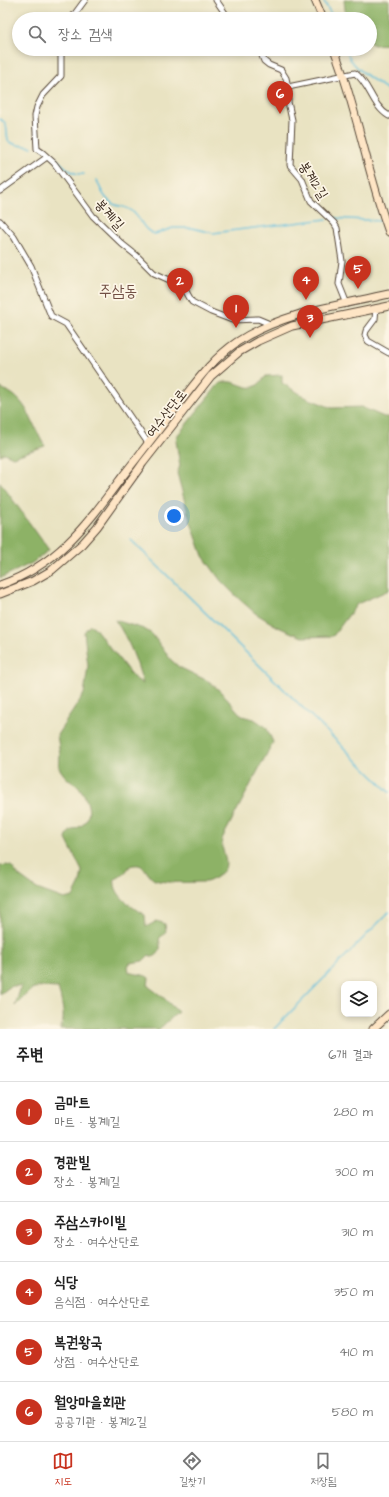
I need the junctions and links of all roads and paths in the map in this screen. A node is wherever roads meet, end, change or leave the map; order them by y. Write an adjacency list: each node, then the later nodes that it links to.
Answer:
1 (84, 0): 4 (street)
2 (216, 0): 5 (street)
3 (315, 0): 6 (street)
4 (76, 12)
5 (224, 12)
6 (320, 12)
7 (61, 56): 13 (street, 봉계1길)
8 (262, 56): 11 (street, 봉계2길)
9 (337, 56): 10 (street)
10 (344, 74): 11 (street); 12 (street); 16 (street)
11 (288, 87): 18 (street, 봉계2길)
12 (389, 116)
13 (47, 157): 14 (street); 21 (street, 봉계1길)
14 (0, 191)
15 (0, 221): 24 (street, 여수산단로)
16 (389, 231)
17 (389, 294): 18 (street, 여수산단로)
18 (347, 304): 21 (street, 여수산단로)
19 (389, 306): 20 (street, 여수산단로)
20 (376, 308): 22 (street, 여수산단로); 23 (street)
21 (270, 324): 22 (street); 24 (street, 여수산단로)
22 (274, 333): 26 (street, 여수산단로)
23 (389, 353)
24 (148, 444): 25 (street, 여수산단로)
25 (0, 585)
26 (0, 594)
27 (389, 1014): 28 (street)
28 (372, 1029)

